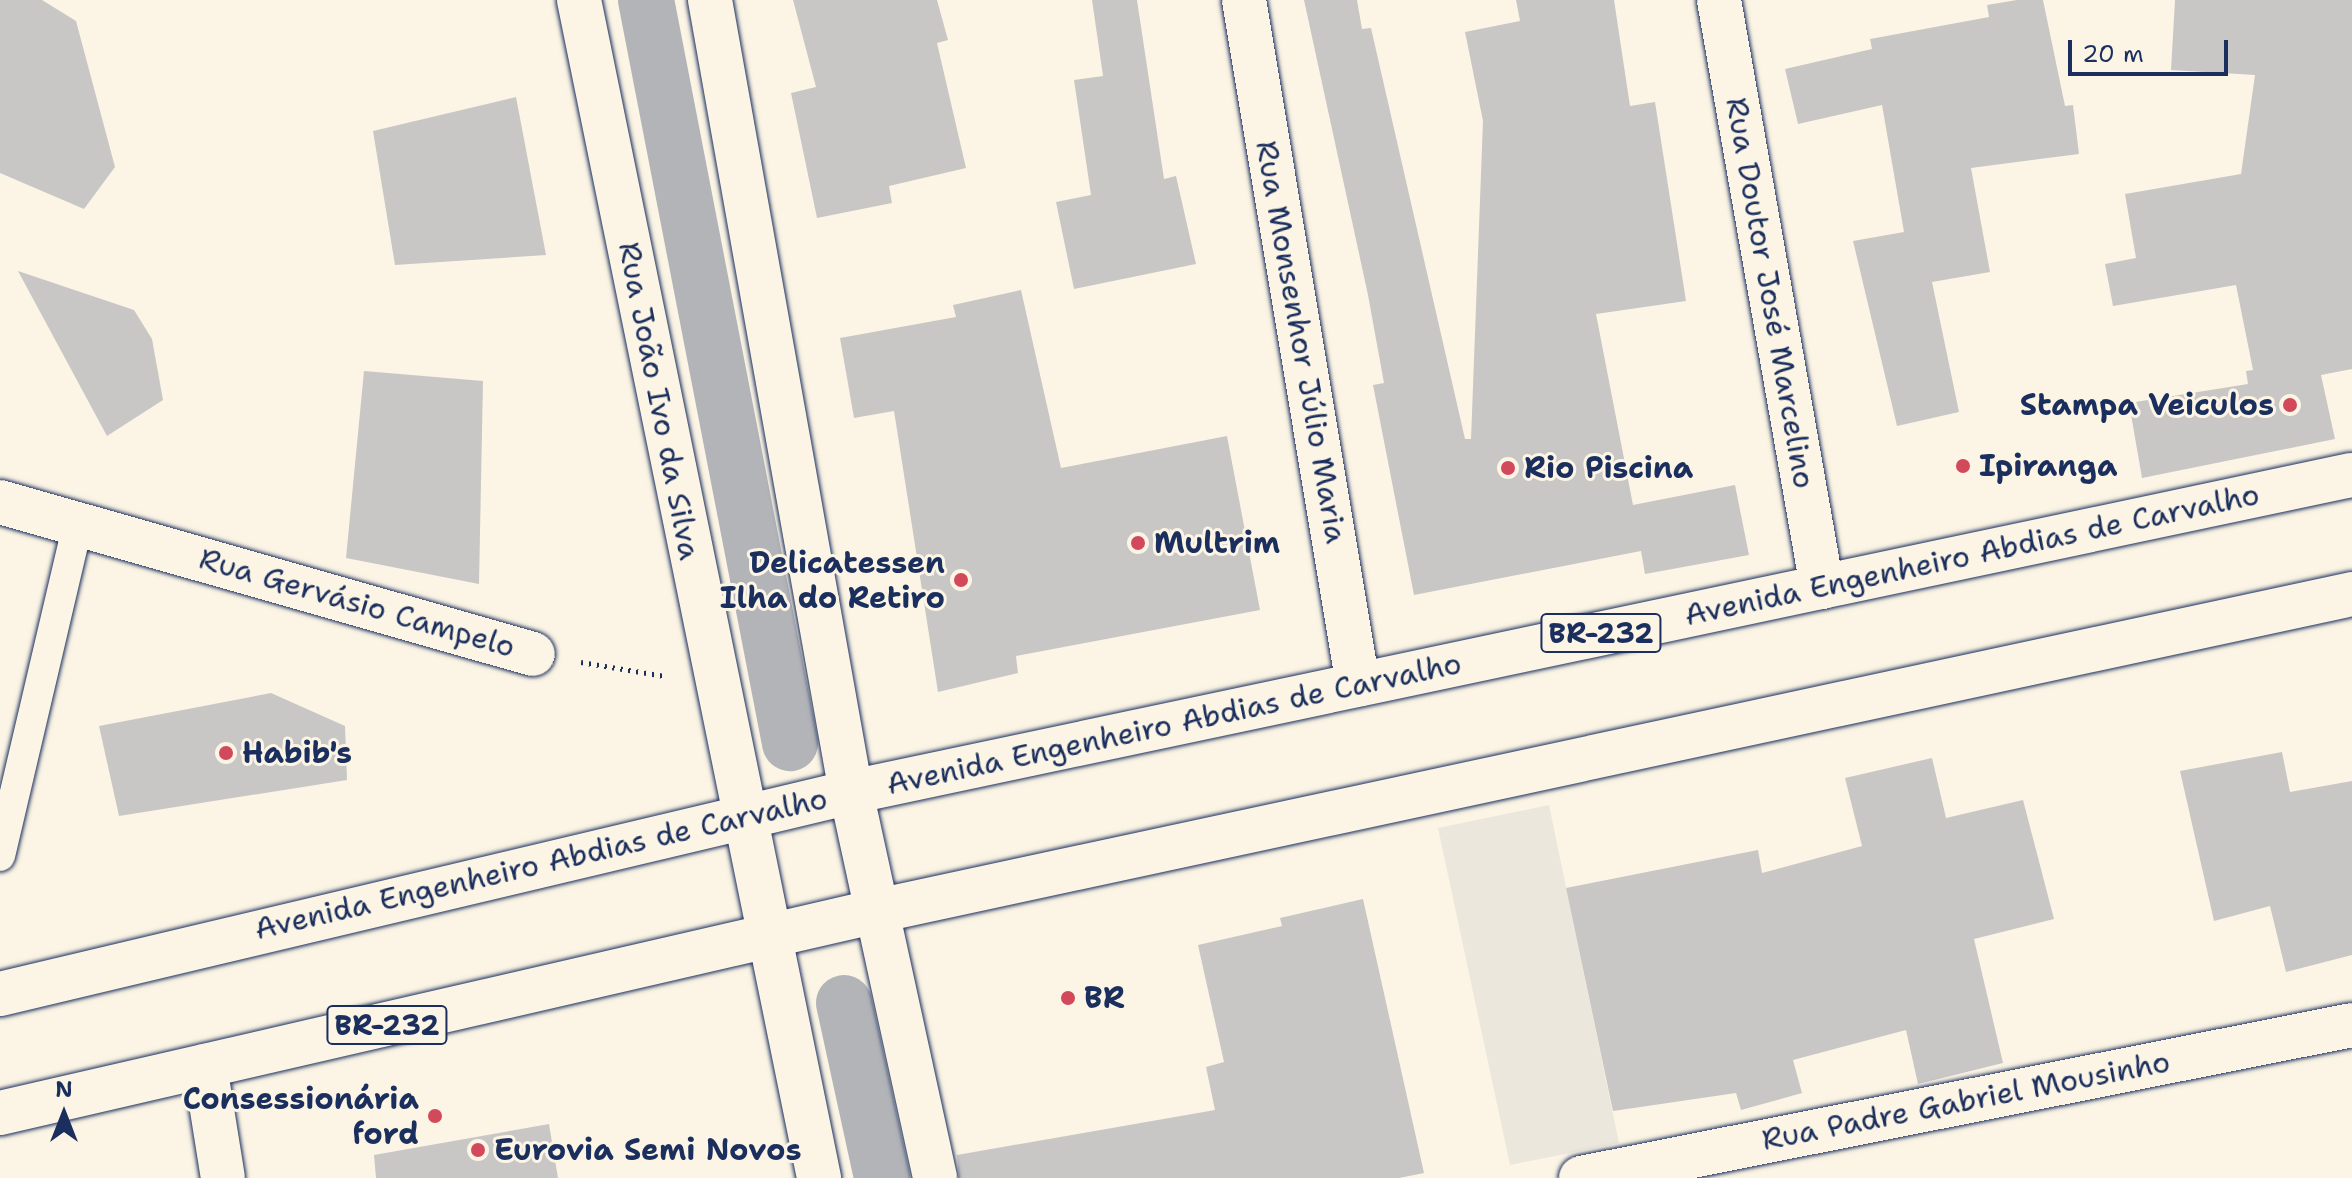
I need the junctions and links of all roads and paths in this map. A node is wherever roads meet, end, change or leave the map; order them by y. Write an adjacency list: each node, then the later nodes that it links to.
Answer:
1 (579, 0): 11 (main road, Rua João Ivo da Silva)
2 (710, 0): 13 (main road)
3 (1244, 0): 12 (main road, Rua Monsenhor Júlio Maria)
4 (1719, 0): 8 (main road, Rua Doutor José Marcelino)
5 (2352, 475): 8 (main road, Avenida Engenheiro Abdias de Carvalho / BR-232)
6 (0, 502): 7 (main road, Rua Gervásio Campelo)
7 (78, 524): 10 (main road, Rua Gervásio Campelo); 15 (lane)
8 (1822, 587): 12 (main road, Avenida Engenheiro Abdias de Carvalho / BR-232)
9 (2352, 594): 16 (main road, BR-232)
10 (533, 654): 11 (path, Rua Gervásio Campelo)
11 (718, 685): 14 (main road, Rua João Ivo da Silva)
12 (1358, 685): 13 (main road, Avenida Engenheiro Abdias de Carvalho / BR-232)
13 (851, 792): 14 (main road, Avenida Engenheiro Abdias de Carvalho / BR-232); 16 (main road)
14 (746, 815): 17 (main road, Rua João Ivo da Silva); 18 (main road, Avenida Engenheiro Abdias de Carvalho / BR-232)
15 (0, 856)
16 (877, 911): 17 (main road, BR-232); 24 (main road)
17 (774, 934): 20 (main road, BR-232); 23 (main road, Rua João Ivo da Silva)
18 (0, 994)
19 (2352, 1025): 25 (main road, Rua Padre Gabriel Mousinho)
20 (205, 1066): 21 (main road, BR-232); 22 (main road)
21 (0, 1113)
22 (223, 1178)
23 (819, 1178)
24 (935, 1178)
25 (1581, 1178)

